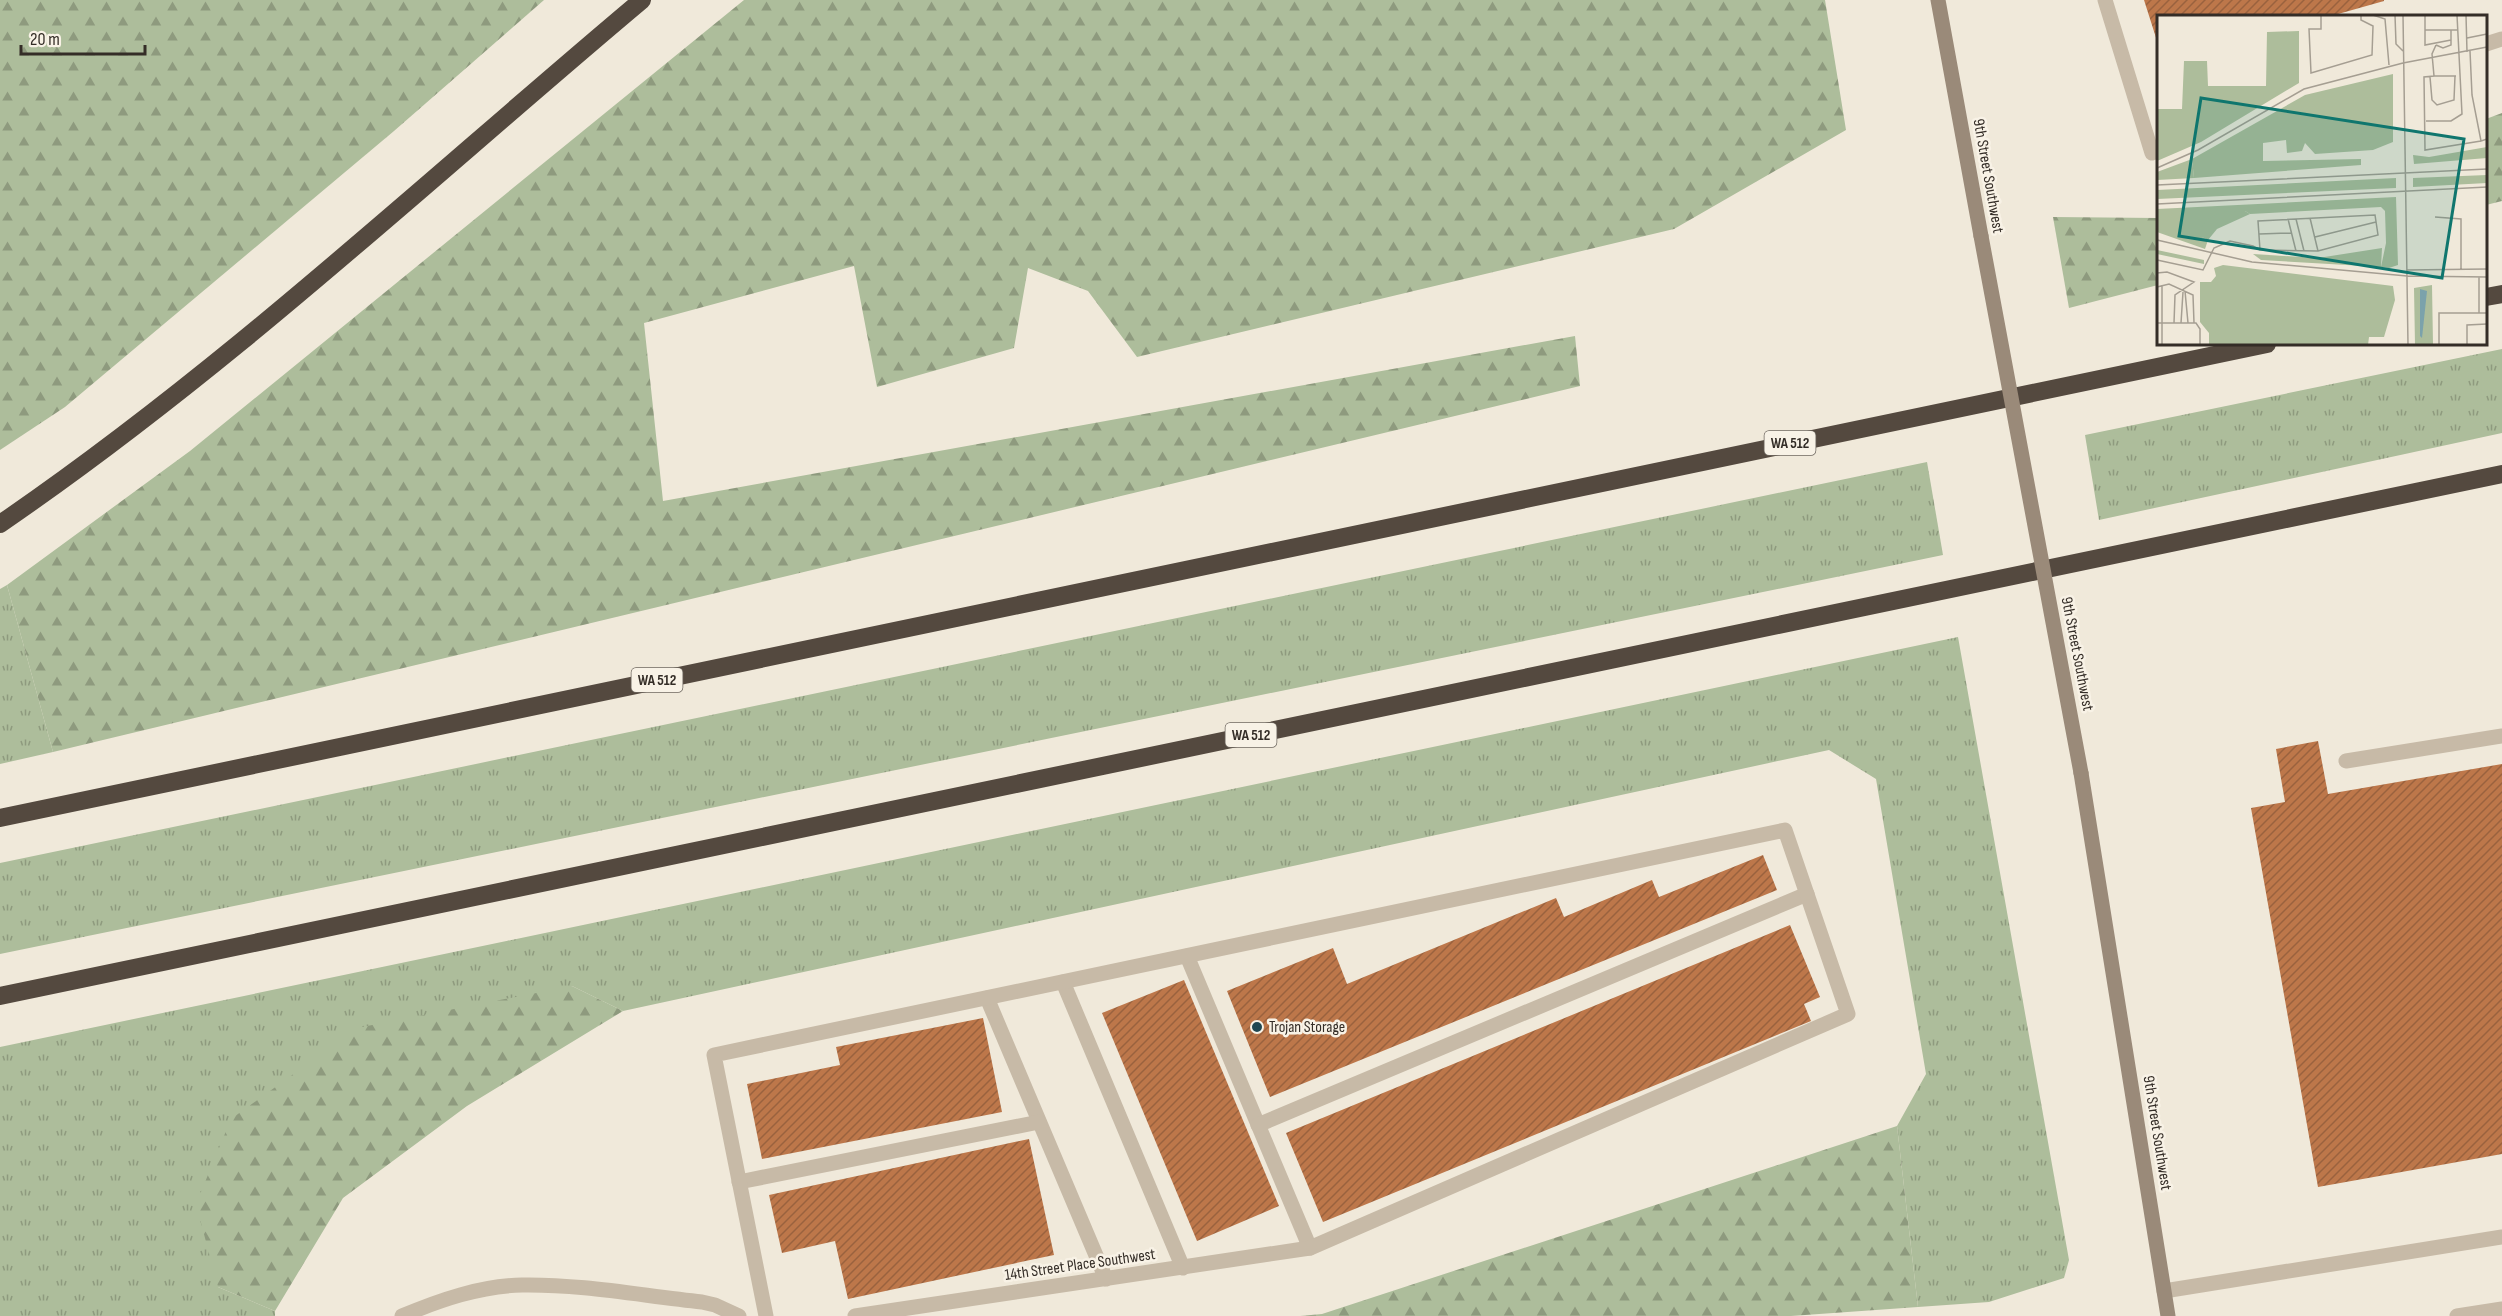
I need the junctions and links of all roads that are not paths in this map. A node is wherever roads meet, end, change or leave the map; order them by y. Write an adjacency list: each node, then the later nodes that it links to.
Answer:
1 (642, 0): 11 (highway)
2 (1938, 0): 27 (main road, 9th Street Southwest, bridge)
3 (2105, 0): 6 (lane)
4 (2502, 39): 5 (lane)
5 (2487, 44)
6 (2157, 151)
7 (2502, 294): 8 (highway)
8 (2487, 297)
9 (2262, 345): 14 (highway, WA 512)
10 (2502, 474): 18 (highway, WA 512)
11 (0, 524)
12 (2502, 736): 13 (lane)
13 (2346, 761)
14 (0, 818)
15 (1807, 894): 16 (lane); 21 (lane); 24 (lane, 14th Street Place Southwest)
16 (1187, 956): 17 (lane); 21 (lane)
17 (1063, 982): 19 (lane); 25 (lane)
18 (0, 996)
19 (987, 998): 20 (lane); 22 (lane)
20 (1039, 1122): 22 (lane); 26 (lane)
21 (1258, 1125): 24 (lane)
22 (739, 1182): 31 (lane)
23 (2502, 1237): 27 (lane)
24 (1310, 1248): 25 (lane, 14th Street Place Southwest)
25 (1183, 1268): 26 (lane, 14th Street Place Southwest)
26 (1106, 1279): 32 (lane, 14th Street Place Southwest)
27 (2164, 1291): 33 (main road, 9th Street Southwest)
28 (2502, 1309): 34 (lane)
29 (402, 1316): 30 (lane)
30 (739, 1316)
31 (766, 1316)
32 (855, 1316)
33 (2168, 1316)
34 (2457, 1316)

